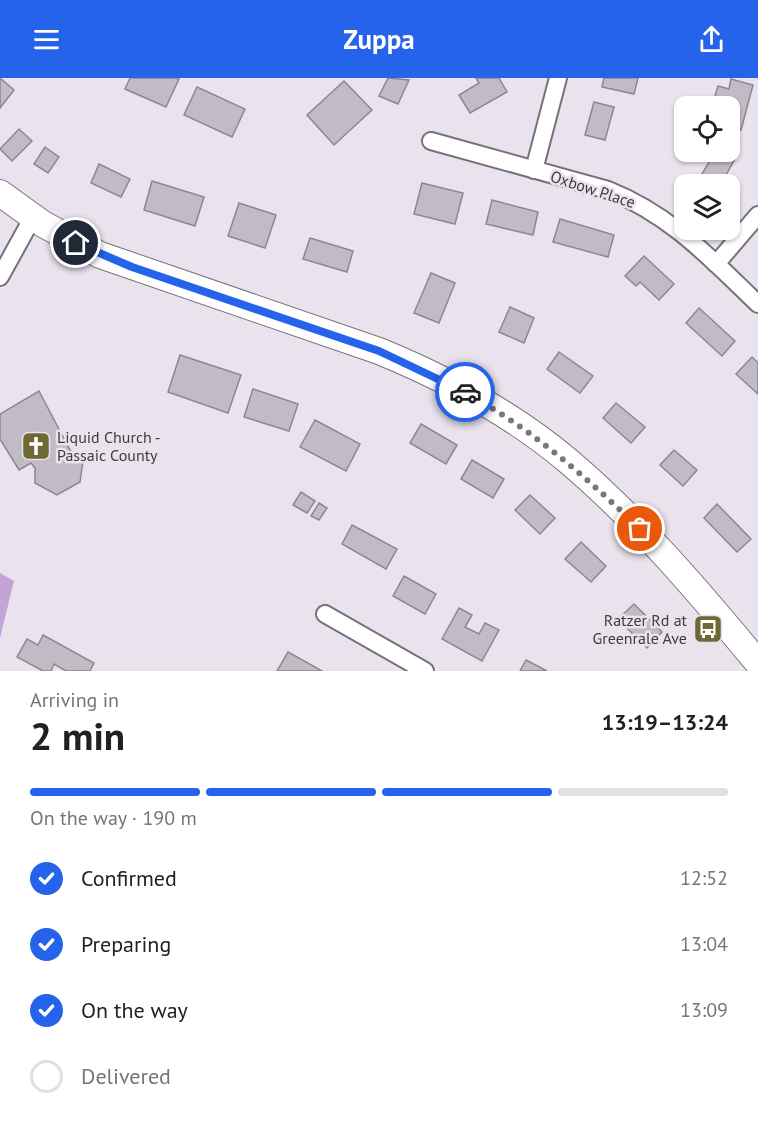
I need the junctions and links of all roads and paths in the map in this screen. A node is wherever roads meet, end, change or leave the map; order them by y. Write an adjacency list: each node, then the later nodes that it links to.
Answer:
1 (558, 78): 3 (street)
2 (431, 141): 3 (street, Oxbow Place)
3 (534, 170): 7 (street, Oxbow Place)
4 (0, 193): 6 (main road)
5 (758, 215): 7 (street)
6 (33, 217): 8 (street); 11 (main road)
7 (716, 264): 9 (street, Oxbow Place)
8 (0, 277)
9 (758, 304)
10 (325, 614): 12 (street)
11 (758, 663)
12 (424, 671)

